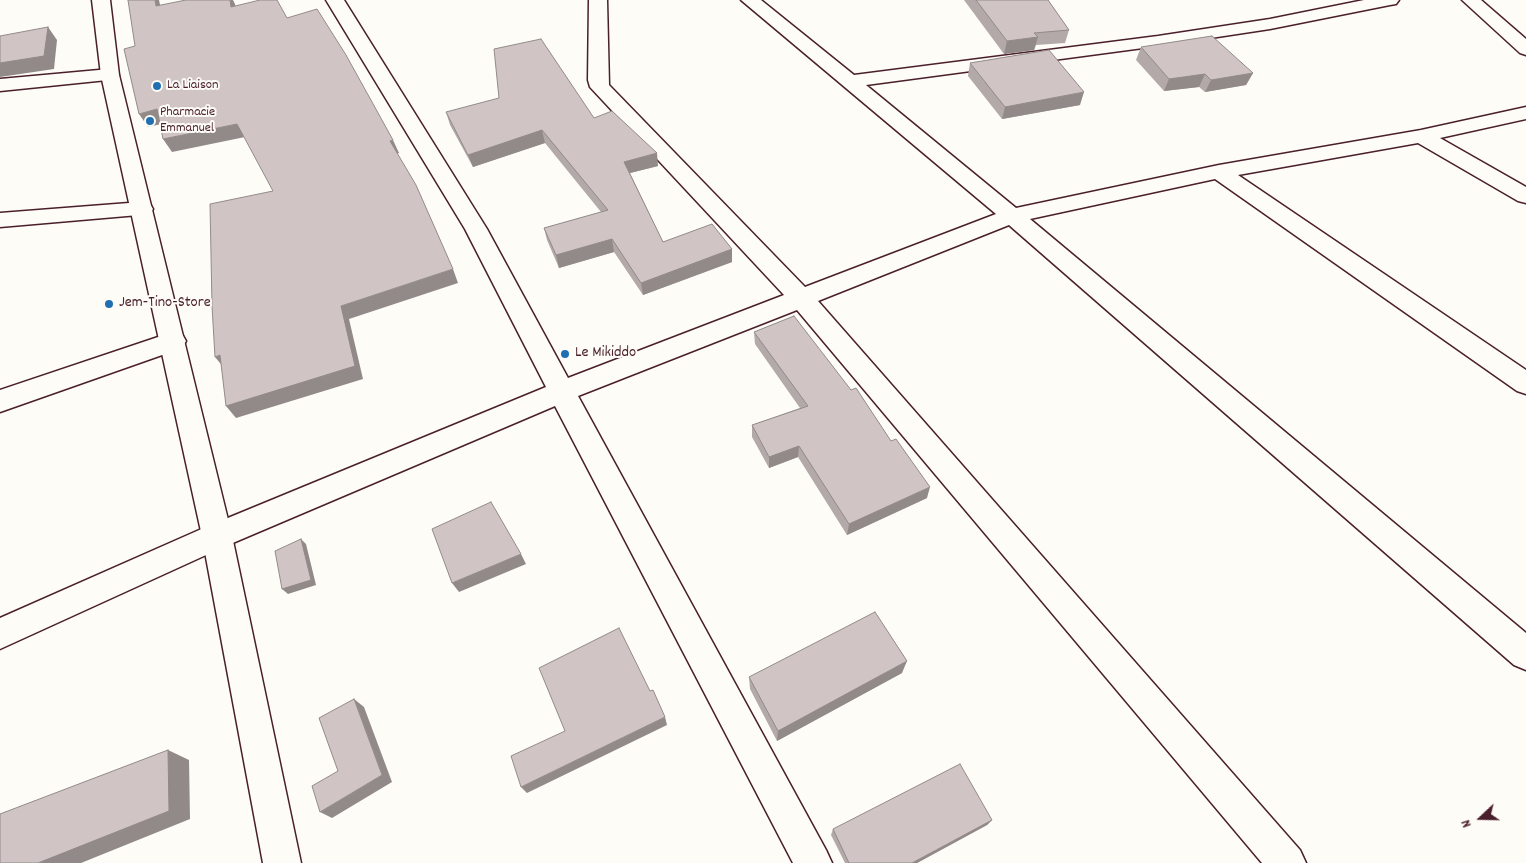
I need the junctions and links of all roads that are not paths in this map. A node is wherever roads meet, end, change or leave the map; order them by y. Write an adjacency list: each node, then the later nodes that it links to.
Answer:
1 (101, 0): 8 (street)
2 (335, 0): 21 (street)
3 (598, 0): 18 (street)
4 (750, 0): 9 (street)
5 (1390, 0): 9 (street)
6 (1471, 0): 7 (street)
7 (1526, 49)
8 (110, 75): 10 (street); 15 (street)
9 (850, 80): 16 (street)
10 (0, 85)
11 (1526, 113): 12 (street)
12 (1422, 136): 13 (street); 14 (street)
13 (1219, 172): 16 (street); 20 (street)
14 (1526, 196)
15 (142, 208): 17 (street); 19 (street)
16 (1012, 216): 18 (street); 25 (street)
17 (0, 220)
18 (801, 298): 21 (street); 28 (street)
19 (173, 341): 22 (street); 23 (street)
20 (1526, 384)
21 (561, 392): 23 (street); 27 (street)
22 (0, 401)
23 (217, 536): 24 (street); 26 (street)
24 (0, 634)
25 (1526, 654)
26 (282, 863)
27 (813, 863)
28 (1287, 863)

